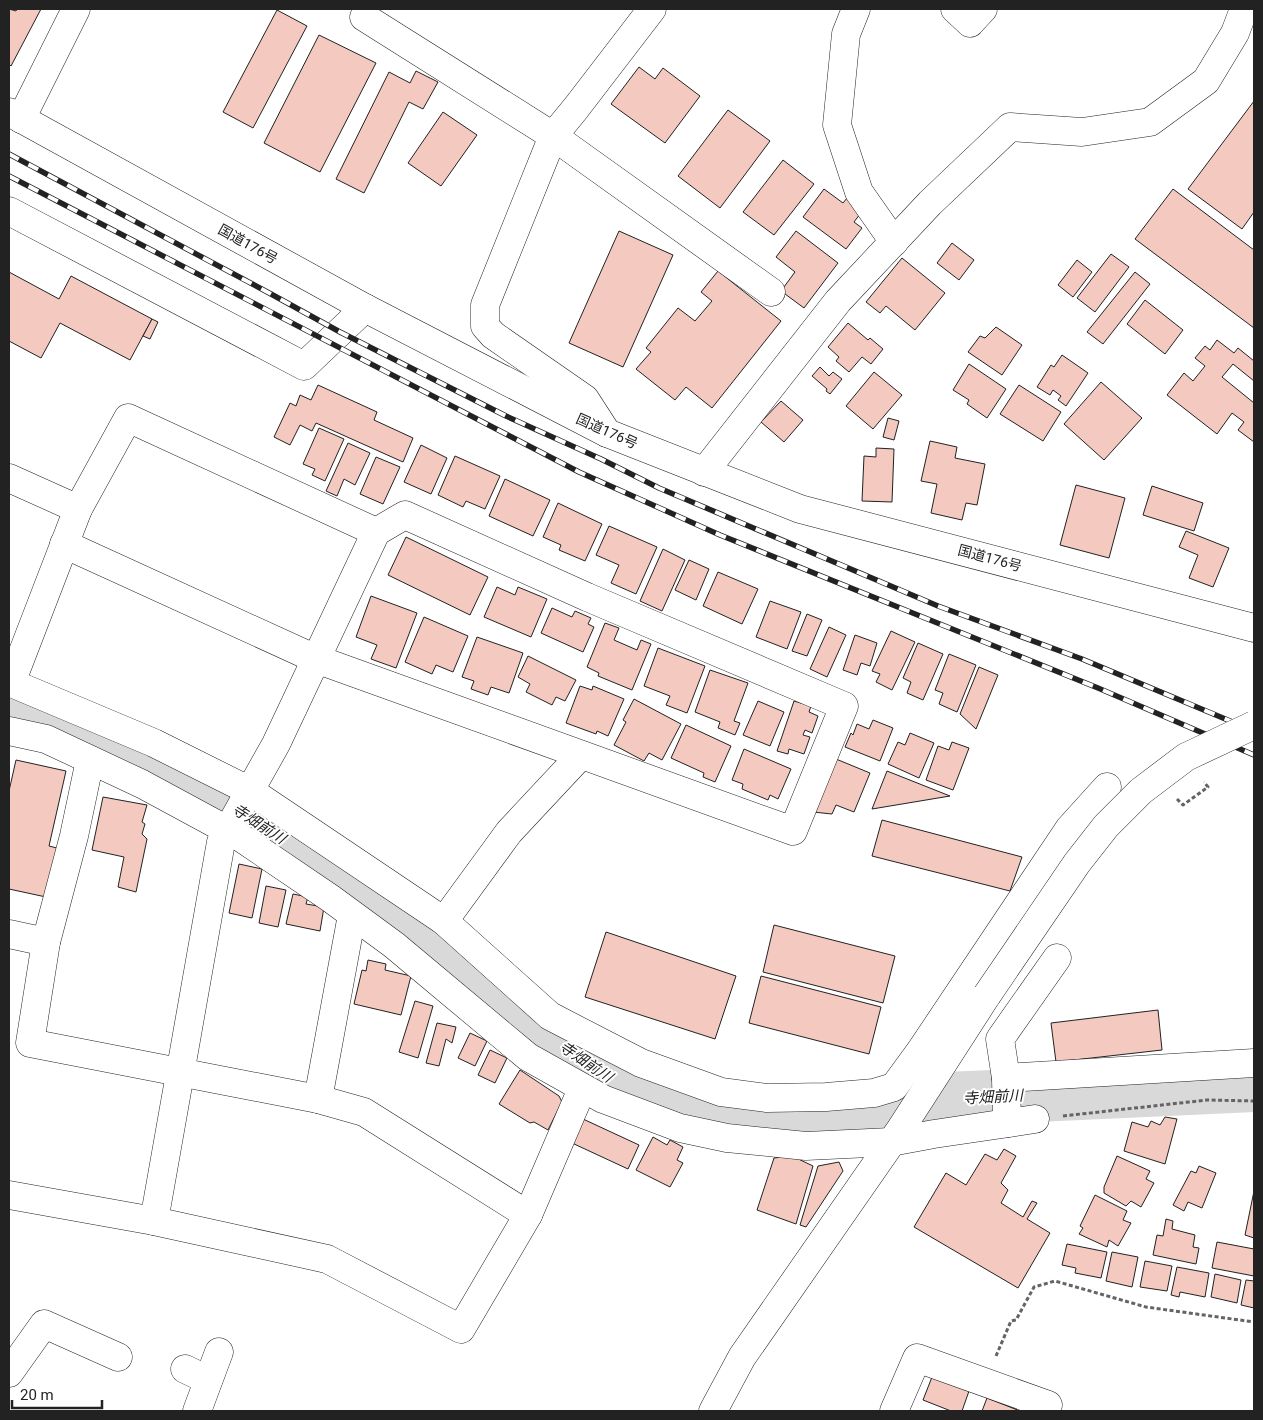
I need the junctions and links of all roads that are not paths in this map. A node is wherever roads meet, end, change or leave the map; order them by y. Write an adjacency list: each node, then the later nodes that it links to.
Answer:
1 (76, 9): 8 (main road)
2 (652, 9): 9 (main road)
3 (856, 9): 11 (main road)
4 (955, 9): 5 (main road)
5 (983, 9)
6 (1244, 9): 11 (main road)
7 (364, 17): 9 (main road)
8 (15, 115): 13 (main road, 国道176号)
9 (553, 136): 12 (main road); 14 (main road)
10 (9, 211): 13 (main road)
11 (894, 242): 15 (main road)
12 (771, 292)
13 (365, 308): 14 (main road, 国道176号)
14 (607, 433): 15 (main road, 国道176号)
15 (704, 472): 20 (main road, 国道176号)
16 (9, 478): 17 (main road)
17 (78, 509): 18 (main road); 19 (main road)
18 (376, 532): 21 (main road); 25 (main road)
19 (64, 544): 21 (main road); 22 (main road)
20 (1254, 628)
21 (316, 660): 25 (main road); 28 (main road)
22 (10, 683): 28 (main road)
23 (1254, 725): 42 (main road, bridge)
24 (9, 731): 26 (main road)
25 (581, 755): 31 (main road)
26 (90, 760): 29 (main road); 33 (main road)
27 (1108, 787): 31 (main road)
28 (248, 792): 29 (main road); 31 (main road)
29 (228, 829): 30 (main road); 36 (main road)
30 (352, 915): 38 (main road); 39 (main road)
31 (444, 921)
32 (9, 934): 33 (main road)
33 (46, 942): 36 (main road)
34 (1057, 958): 37 (main road)
35 (1254, 1063): 37 (main road)
36 (180, 1072): 39 (main road); 45 (main road)
37 (1006, 1078): 41 (main road)
38 (582, 1089): 42 (main road); 44 (main road)
39 (318, 1099): 44 (main road)
40 (1035, 1119): 41 (main road)
41 (1007, 1123): 42 (main road)
42 (895, 1136): 50 (main road)
43 (9, 1195): 45 (main road)
44 (528, 1215): 45 (main road)
45 (154, 1221)
46 (218, 1352): 49 (main road)
47 (118, 1357): 48 (main road)
48 (9, 1373)
49 (197, 1411)
50 (713, 1411)
51 (894, 1411): 52 (main road)
52 (1046, 1411)

